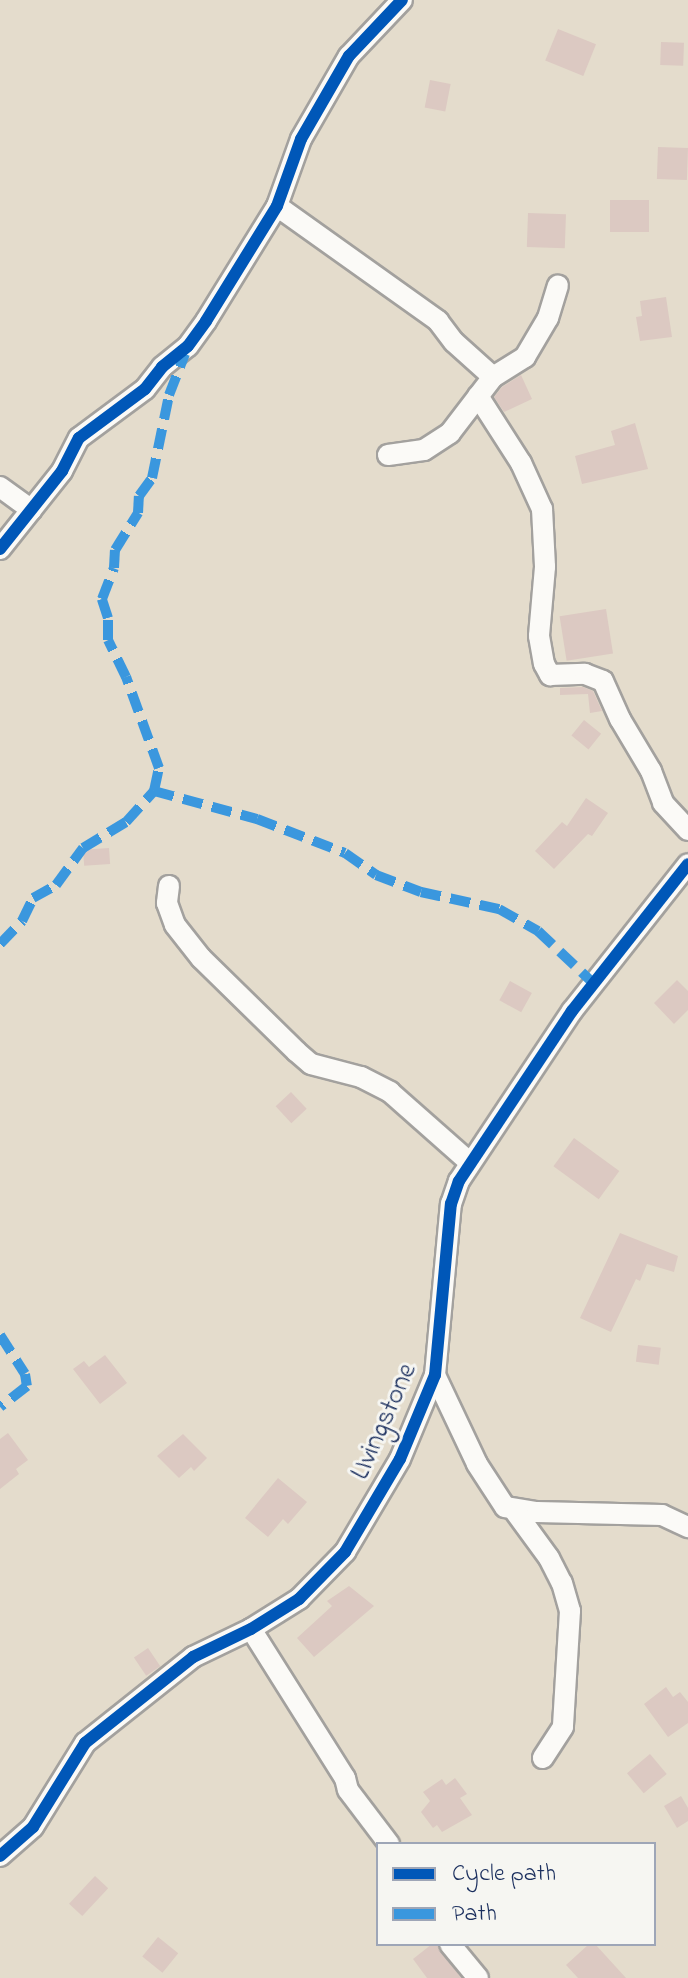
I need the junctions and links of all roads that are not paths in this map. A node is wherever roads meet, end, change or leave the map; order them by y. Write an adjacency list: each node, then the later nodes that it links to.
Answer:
1 (402, 0): 2 (street)
2 (277, 206): 4 (street); 8 (street)
3 (558, 286): 4 (street)
4 (493, 377): 5 (street)
5 (478, 396): 6 (street); 10 (street)
6 (388, 455)
7 (0, 487): 8 (street)
8 (32, 510): 9 (street)
9 (0, 549)
10 (688, 830)
11 (688, 864): 13 (street, LIvingstone)
12 (169, 886): 13 (street)
13 (469, 1162): 14 (street, LIvingstone)
14 (435, 1375): 15 (street); 17 (street, LIvingstone)
15 (514, 1510): 16 (street); 18 (street)
16 (688, 1527)
17 (251, 1629): 19 (street); 20 (street, LIvingstone)
18 (543, 1758)
19 (387, 1842)
20 (0, 1856)
21 (452, 1946): 22 (street)
22 (478, 1978)

